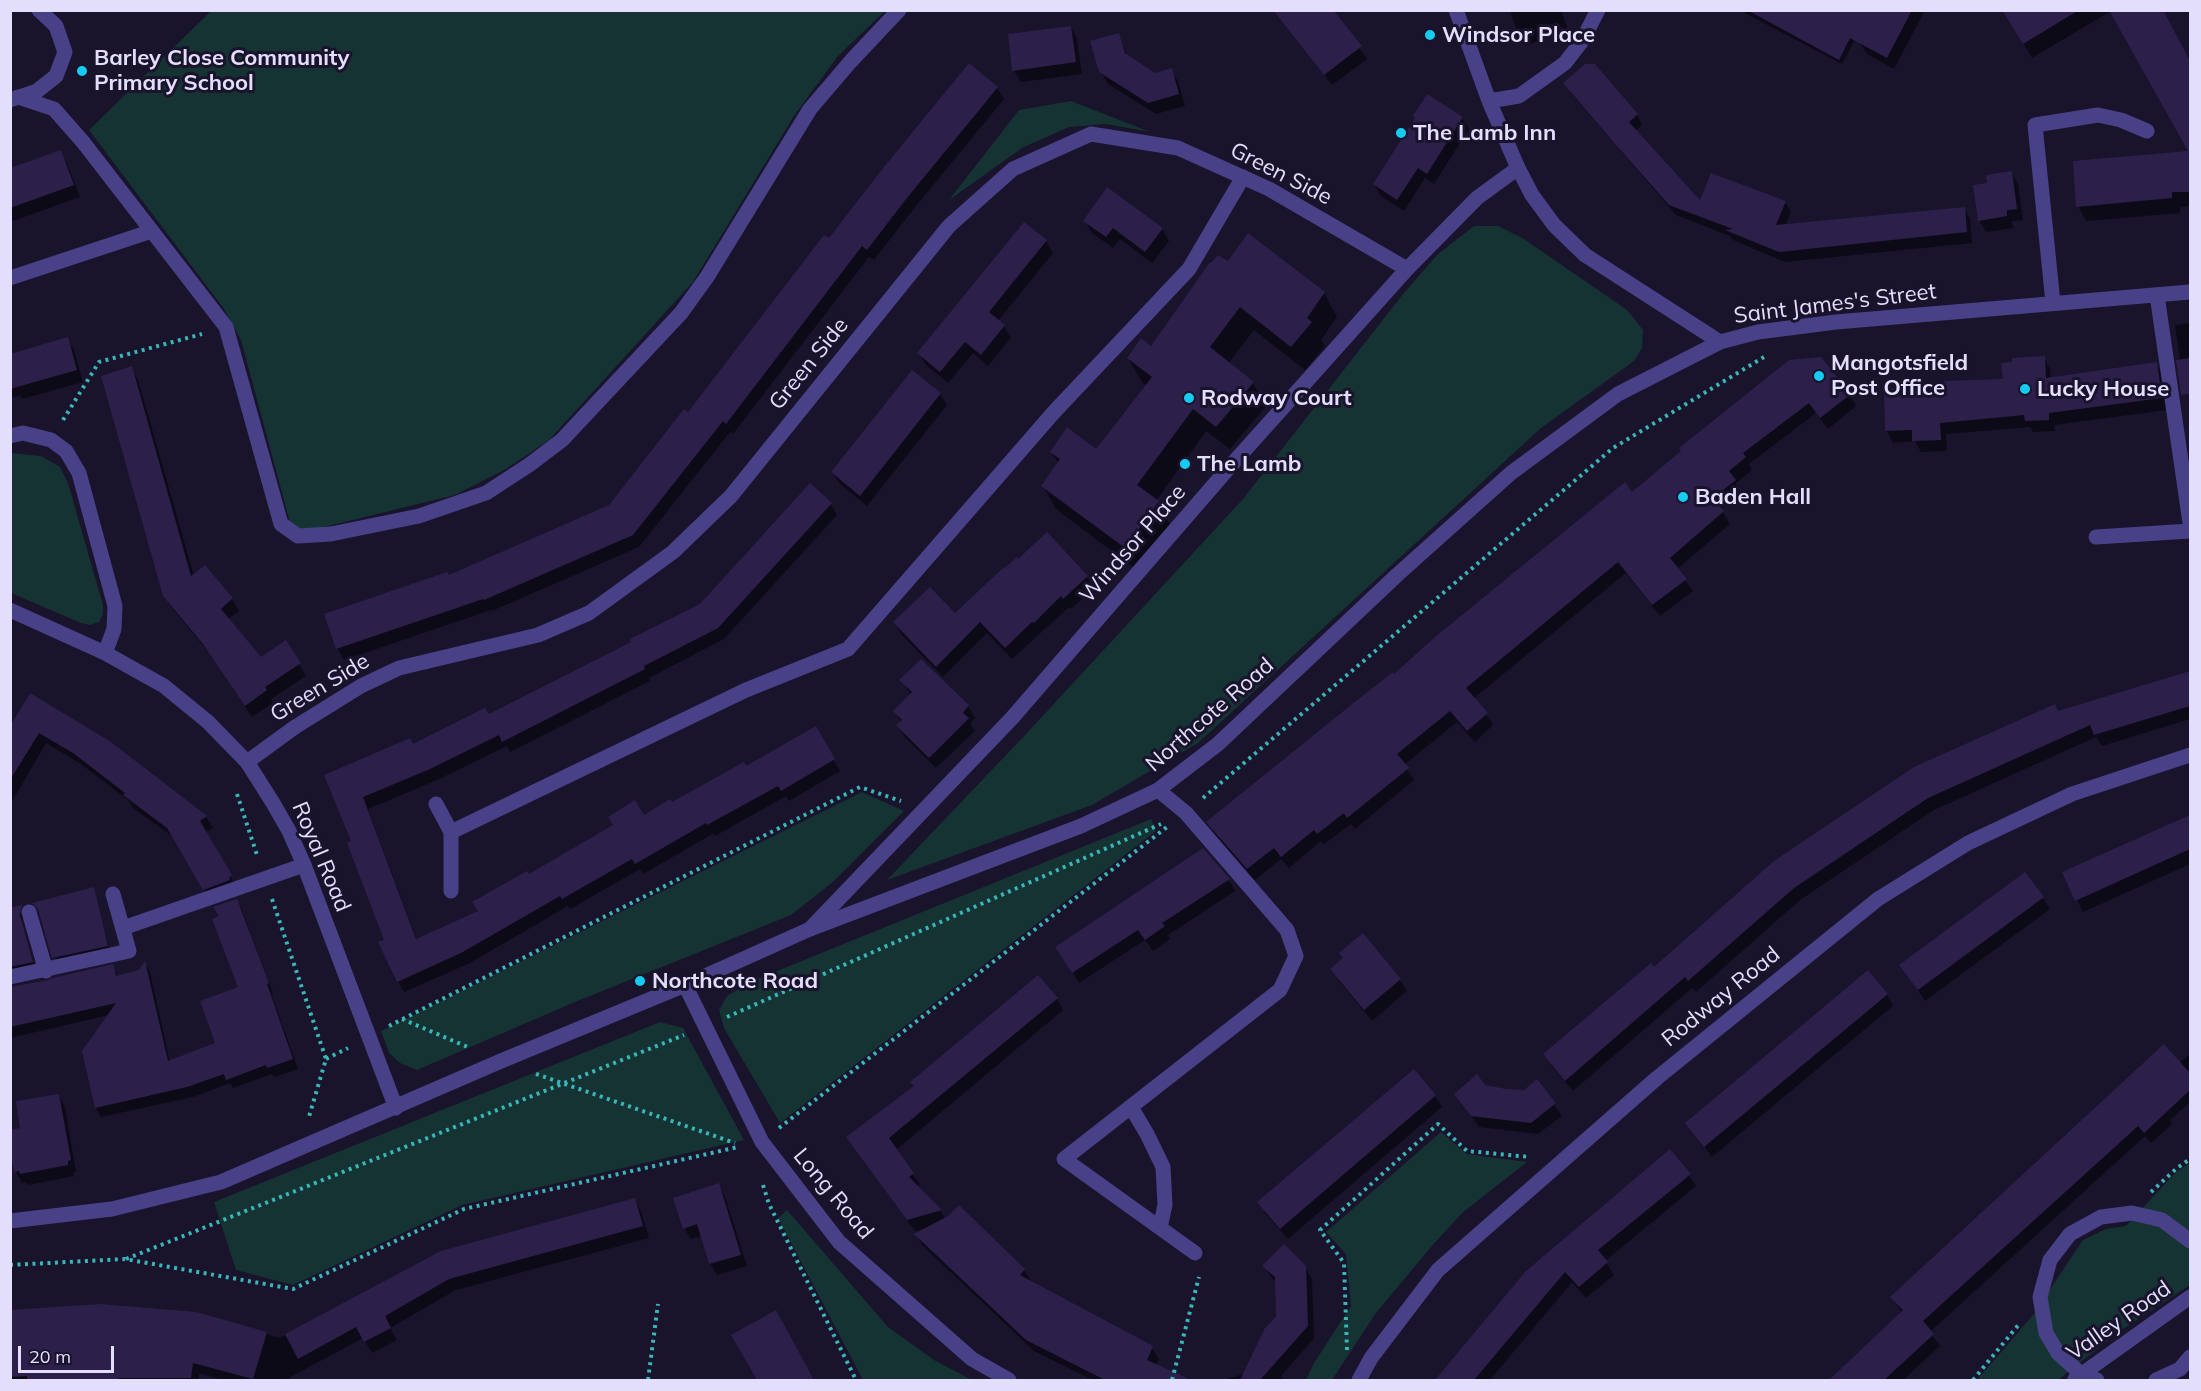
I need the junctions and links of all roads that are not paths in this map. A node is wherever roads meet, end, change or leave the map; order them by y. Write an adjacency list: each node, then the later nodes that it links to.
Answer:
1 (39, 10): 5 (street)
2 (899, 10): 10 (street)
3 (1456, 10): 6 (street)
4 (1598, 10): 6 (street)
5 (14, 98): 10 (street)
6 (1489, 101): 8 (street, Saint James's Street)
7 (2147, 131): 15 (street)
8 (1518, 168): 11 (street, Windsor Place); 16 (street, Saint James's Street)
9 (1243, 177): 11 (street, Green Side); 24 (street, Green Side); 27 (street)
10 (152, 231): 12 (street)
11 (1407, 269): 33 (street, Windsor Place)
12 (10, 278)
13 (2190, 292): 14 (street, Saint James's Street)
14 (2157, 295): 15 (street, Saint James's Street); 18 (street)
15 (2053, 303): 16 (street, Saint James's Street)
16 (1720, 342): 25 (street, Northcote Road)
17 (10, 436): 22 (street)
18 (2190, 523)
19 (2190, 531): 20 (street)
20 (2096, 537)
21 (10, 610): 22 (street, Royal Road)
22 (105, 653): 24 (street, Royal Road)
23 (2190, 755): 47 (street, Rodway Road)
24 (247, 762): 28 (street, Royal Road)
25 (1158, 790): 33 (street, Northcote Road); 37 (street)
26 (436, 804): 27 (street)
27 (451, 832): 29 (street)
28 (304, 865): 32 (street); 38 (street, Royal Road)
29 (451, 891)
30 (112, 894): 32 (street)
31 (29, 912): 34 (street)
32 (123, 928): 34 (street)
33 (810, 929): 36 (street, Northcote Road)
34 (46, 970): 35 (street)
35 (10, 978)
36 (686, 985): 38 (street, Northcote Road); 46 (street, Long Road)
37 (1131, 1107): 40 (street); 40 (street)
38 (396, 1108): 39 (street, Northcote Road)
39 (10, 1221)
40 (1160, 1228): 42 (street)
41 (2190, 1241): 45 (street)
42 (1195, 1253)
43 (2190, 1297): 45 (street, Valley Road)
44 (2190, 1357): 49 (street)
45 (2077, 1377): 48 (street)
46 (1009, 1380)
47 (1359, 1380)
48 (2097, 1380)
49 (2156, 1380)

